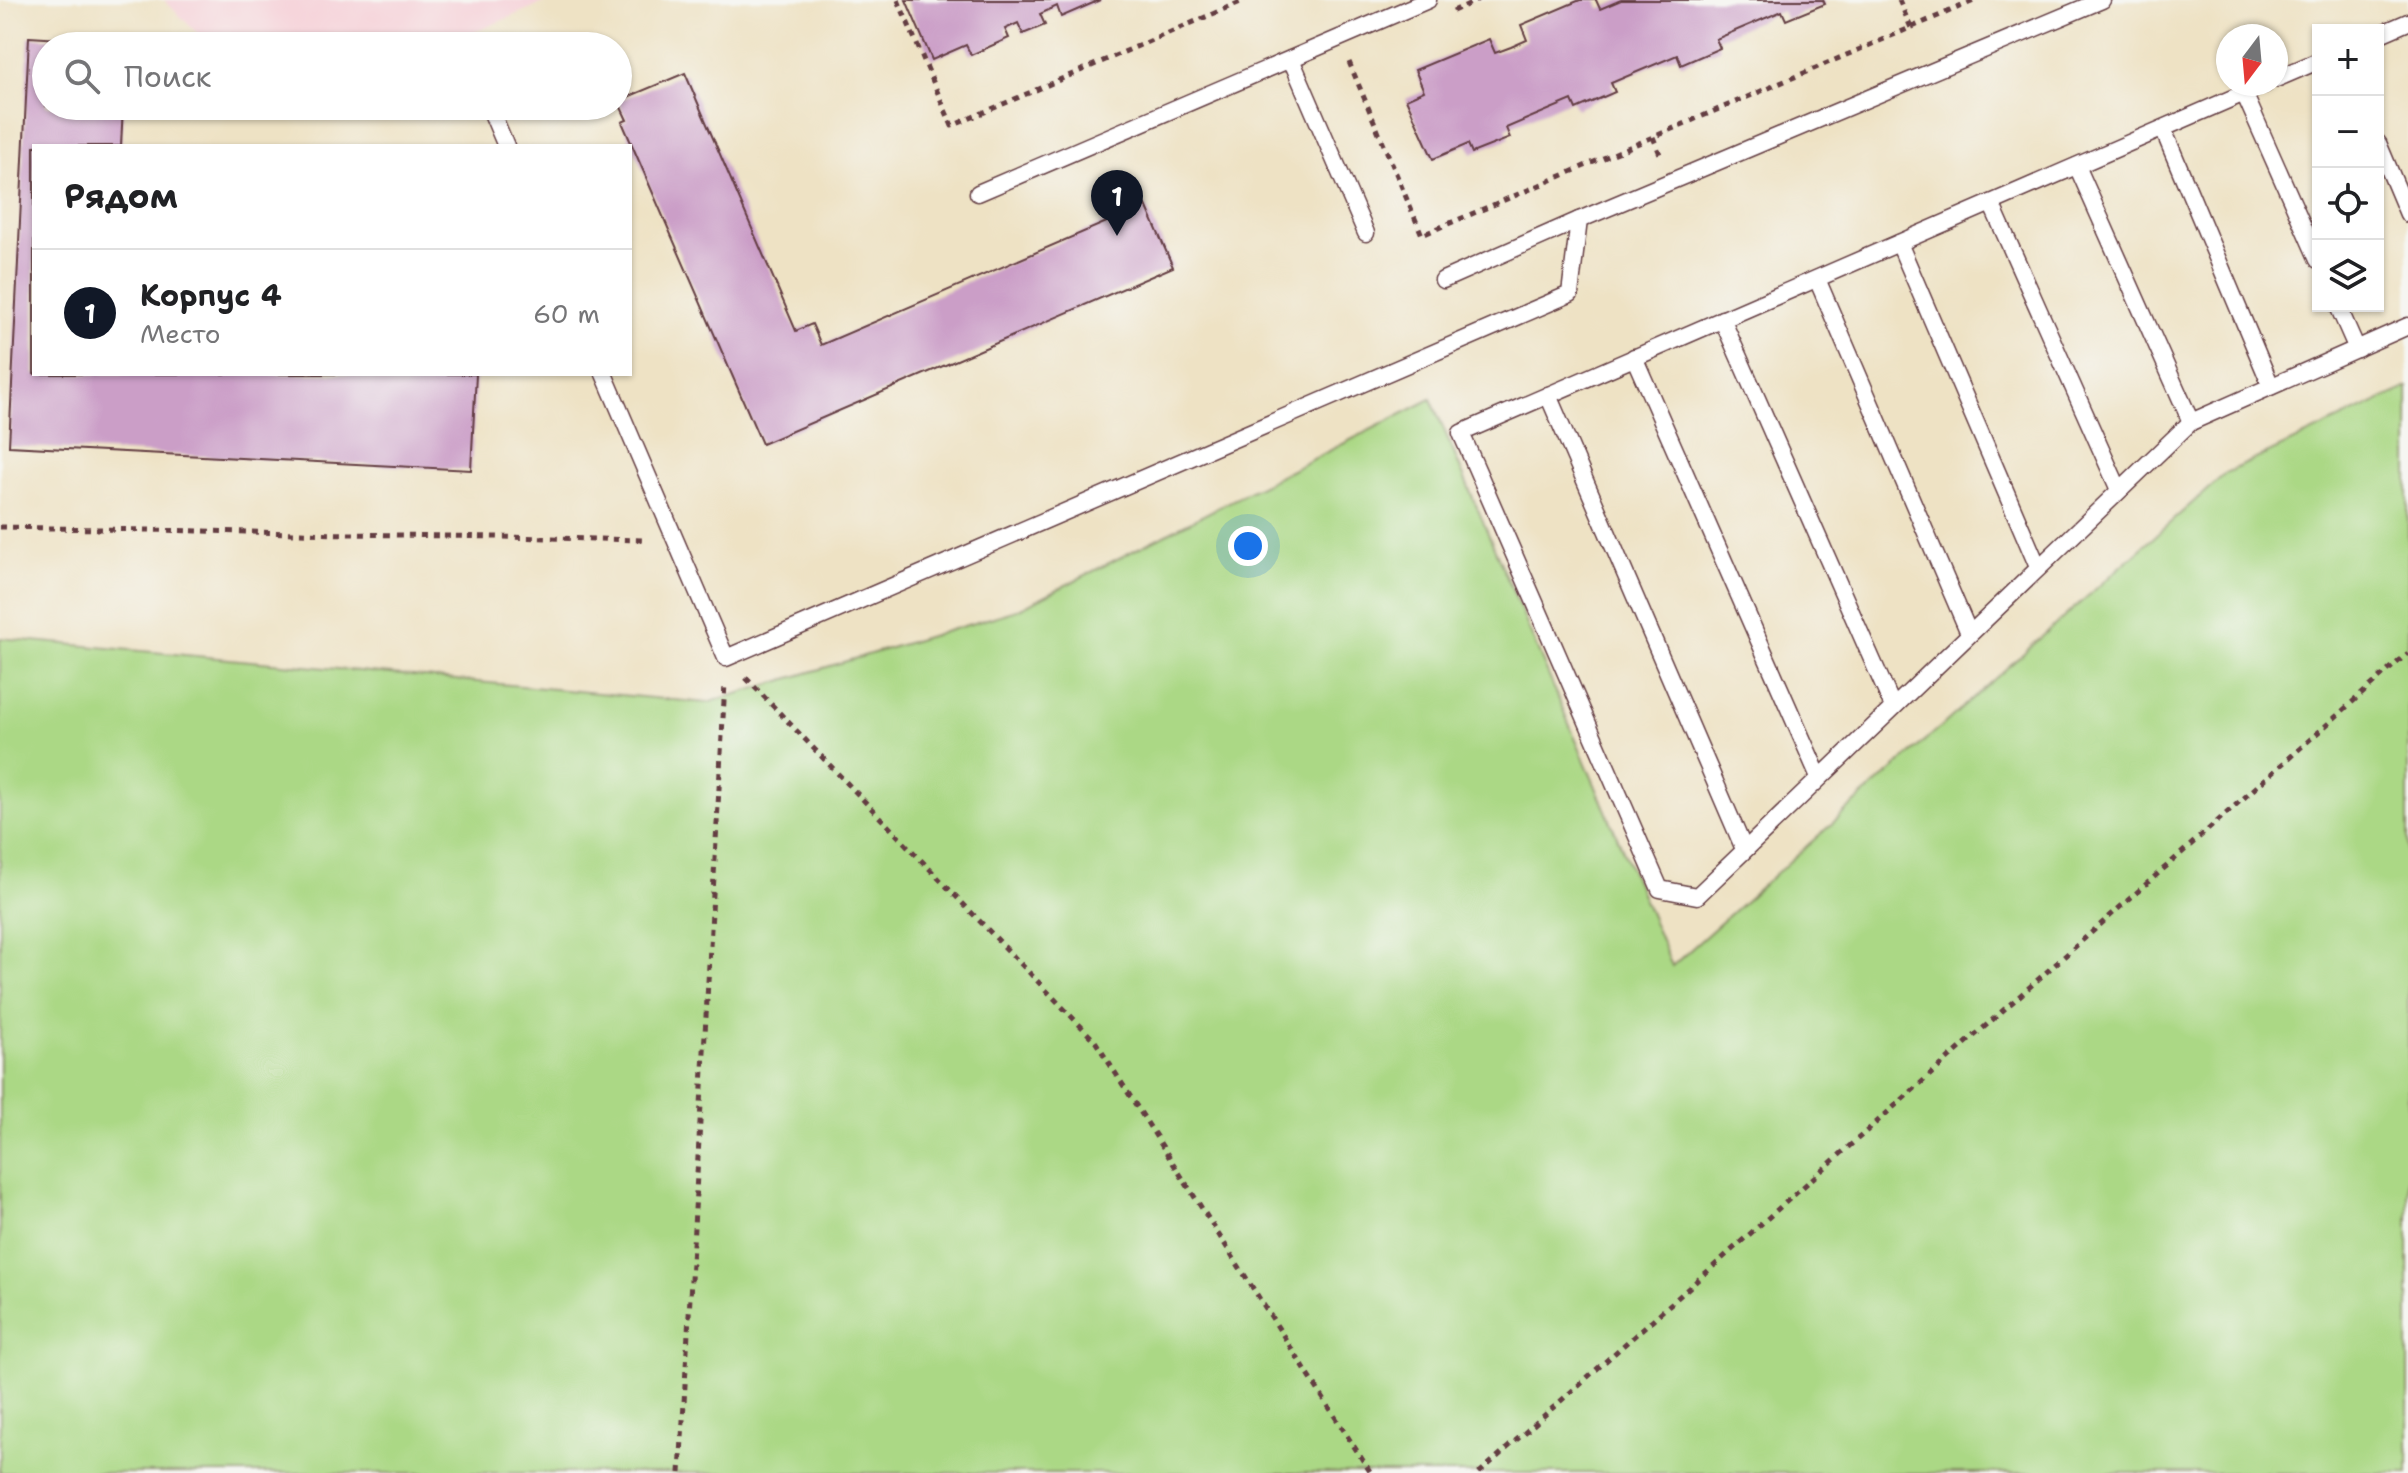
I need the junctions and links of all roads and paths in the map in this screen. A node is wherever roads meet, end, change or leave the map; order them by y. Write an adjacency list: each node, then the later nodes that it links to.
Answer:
1 (898, 0): 2 (path)
2 (1245, 0)
3 (1428, 0): 13 (lane)
4 (1478, 0): 8 (path)
5 (1899, 0): 10 (path)
6 (1976, 0): 10 (path)
7 (2102, 0): 26 (lane)
8 (1449, 12)
9 (2408, 22): 11 (lane)
10 (1911, 28): 12 (path)
11 (2384, 32)
12 (1347, 56)
13 (1291, 59): 23 (lane); 27 (lane)
14 (2312, 64): 15 (lane)
15 (2288, 74)
16 (2237, 96): 19 (lane)
17 (2245, 96): 29 (lane)
18 (495, 120): 20 (lane)
19 (2163, 129): 22 (lane); 38 (lane)
20 (505, 144)
21 (2384, 157): 25 (lane)
22 (2077, 166): 24 (lane); 40 (lane)
23 (978, 193)
24 (1991, 203): 28 (lane); 41 (lane)
25 (2408, 214)
26 (1579, 220): 31 (lane); 47 (lane)
27 (1366, 233)
28 (1899, 243): 30 (lane); 44 (lane)
29 (2312, 246)
30 (1817, 279): 33 (lane); 45 (lane)
31 (1443, 280)
32 (2341, 312): 35 (lane)
33 (1722, 319): 36 (lane); 48 (lane)
34 (2408, 326): 35 (lane)
35 (2357, 349): 38 (lane)
36 (1634, 357): 39 (lane); 49 (lane)
37 (605, 376): 43 (lane)
38 (2271, 386): 40 (lane)
39 (1548, 395): 50 (lane); 50 (lane)
40 (2191, 422): 41 (lane)
41 (2119, 490): 44 (lane)
42 (0, 527): 43 (path)
43 (676, 540): 47 (lane)
44 (2038, 567): 45 (lane)
45 (1969, 633): 48 (lane)
46 (2408, 653): 53 (path)
47 (726, 658): 51 (path); 52 (path)
48 (1893, 707): 49 (lane)
49 (1819, 777): 50 (lane)
50 (1744, 849)
51 (680, 1473)
52 (1371, 1473)
53 (1479, 1473)

